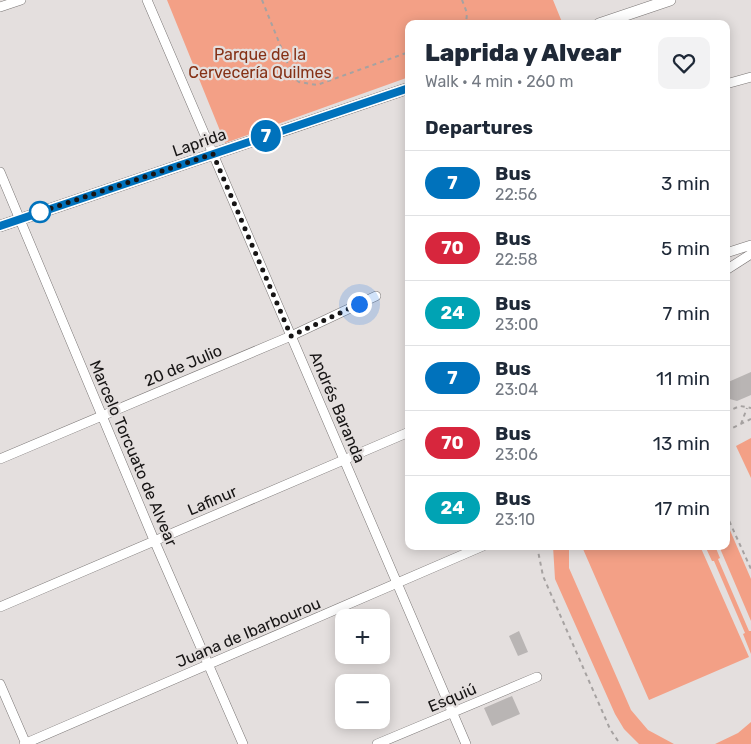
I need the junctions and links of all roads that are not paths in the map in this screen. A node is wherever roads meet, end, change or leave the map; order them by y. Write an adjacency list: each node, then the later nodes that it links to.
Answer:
1 (21, 0): 4 (street)
2 (148, 0): 9 (street, Andrés Baranda)
3 (670, 0): 5 (street)
4 (0, 7)
5 (611, 20)
6 (751, 77): 7 (street)
7 (730, 83)
8 (405, 89): 9 (street, Laprida)
9 (213, 154): 11 (street, Laprida); 18 (street, Andrés Baranda)
10 (0, 172): 11 (street, Marcelo Torcuato de Alvear)
11 (20, 219): 12 (street, Laprida); 19 (street, Marcelo Torcuato de Alvear)
12 (0, 226)
13 (751, 245): 14 (street)
14 (730, 252)
15 (751, 254): 16 (street)
16 (730, 267)
17 (376, 296): 18 (street, 20 de Julio)
18 (291, 336): 19 (street, 20 de Julio); 22 (street, Andrés Baranda)
19 (102, 416): 21 (street, 20 de Julio); 23 (street, Marcelo Torcuato de Alvear)
20 (405, 434): 22 (street, Lafinur)
21 (0, 459)
22 (345, 461): 23 (street, Lafinur); 25 (street, Andrés Baranda)
23 (154, 540): 26 (street, Lafinur); 27 (street, Marcelo Torcuato de Alvear)
24 (474, 550): 25 (street, Juana de Ibarbourou)
25 (398, 584): 27 (street, Juana de Ibarbourou); 30 (street, Andrés Baranda)
26 (0, 607)
27 (209, 665): 31 (street, Juana de Ibarbourou); 32 (street, Marcelo Torcuato de Alvear)
28 (538, 676): 30 (street, Esquiú)
29 (0, 684): 31 (street)
30 (452, 713): 33 (street, Esquiú); 34 (street, Andrés Baranda)
31 (25, 744)
32 (243, 744)
33 (377, 744)
34 (466, 744)

